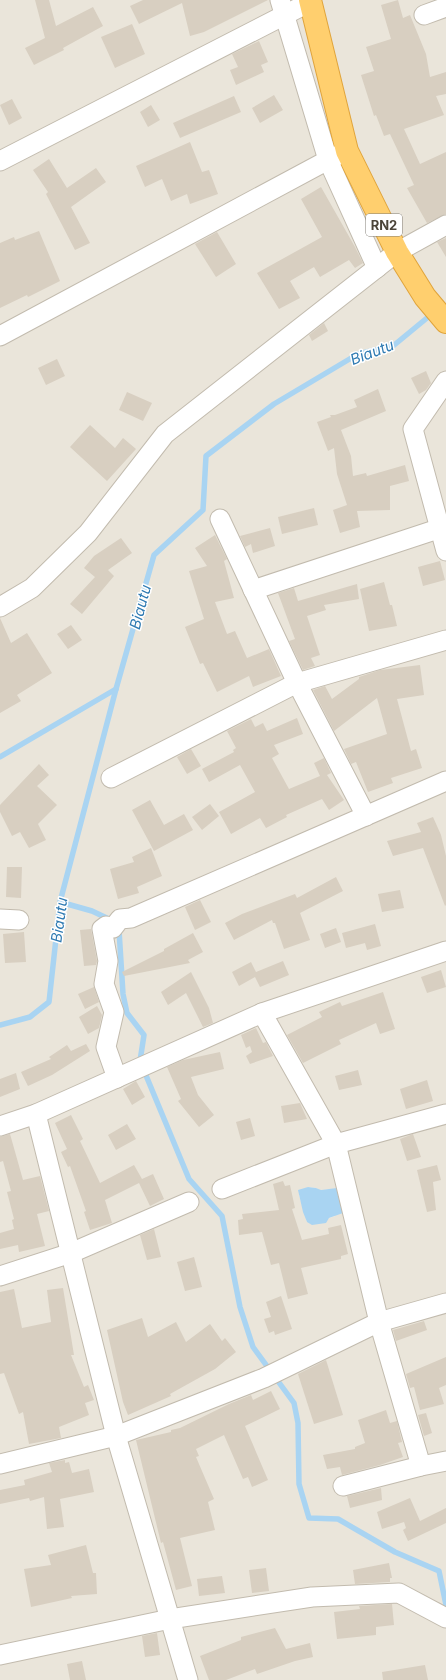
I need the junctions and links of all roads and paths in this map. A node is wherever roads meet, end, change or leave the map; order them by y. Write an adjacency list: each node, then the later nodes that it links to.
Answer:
1 (310, 1): 3 (street); 5 (highway, RN2)
2 (446, 6): 4 (street)
3 (282, 7): 5 (street); 6 (street)
4 (424, 15)
5 (338, 156): 8 (highway, RN2); 9 (street); 11 (street)
6 (0, 161)
7 (446, 225): 8 (street)
8 (397, 252): 9 (street); 10 (highway, RN2)
9 (377, 268): 17 (street)
10 (445, 321)
11 (0, 336)
12 (446, 381): 14 (street)
13 (220, 519): 16 (street)
14 (441, 528): 15 (street); 16 (street)
15 (446, 551)
16 (253, 590): 19 (street)
17 (0, 606)
18 (446, 640): 19 (street)
19 (297, 683): 20 (street); 22 (street)
20 (111, 778)
21 (446, 781): 22 (street)
22 (366, 816): 27 (street)
23 (0, 919): 24 (street)
24 (19, 920)
25 (446, 950): 26 (street)
26 (262, 1013): 27 (street); 31 (street)
27 (117, 1078): 28 (street)
28 (36, 1114): 30 (street); 34 (street)
29 (446, 1114): 31 (street)
30 (0, 1126)
31 (336, 1144): 32 (street); 37 (street)
32 (222, 1189)
33 (189, 1202): 34 (street)
34 (71, 1253): 35 (street); 38 (street)
35 (0, 1276)
36 (446, 1303): 37 (street)
37 (379, 1322): 38 (street); 41 (street)
38 (116, 1436): 40 (street); 44 (street)
39 (446, 1461): 41 (street)
40 (0, 1464)
41 (421, 1466): 42 (street)
42 (343, 1486)
43 (446, 1618): 44 (street)
44 (170, 1619): 45 (street); 46 (street)
45 (0, 1655)
46 (188, 1680)

